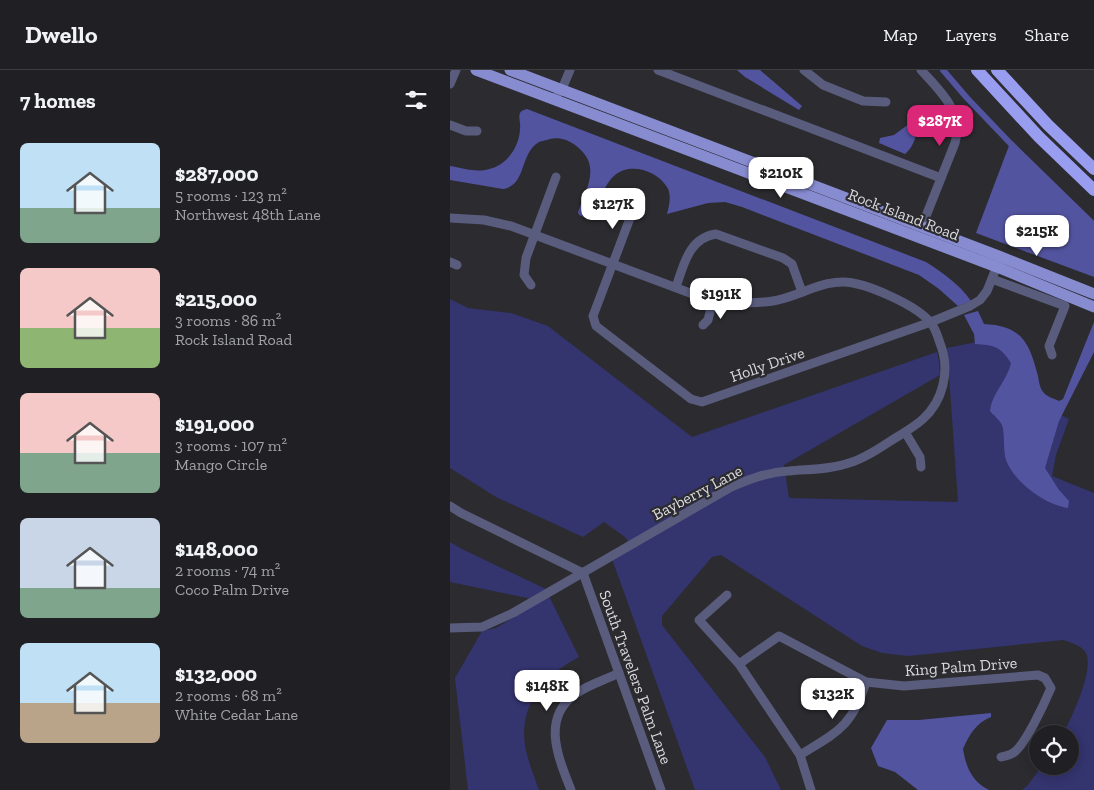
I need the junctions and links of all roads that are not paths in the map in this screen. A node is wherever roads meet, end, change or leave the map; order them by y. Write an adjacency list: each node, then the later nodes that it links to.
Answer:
1 (456, 70): 10 (street)
2 (476, 70): 12 (main road, Rock Island Road)
3 (510, 70): 11 (main road, Rock Island Road)
4 (570, 70): 11 (street)
5 (658, 70): 18 (street)
6 (804, 70): 13 (street)
7 (921, 70): 18 (street)
8 (977, 70): 19 (highway)
9 (997, 70): 16 (highway)
10 (450, 84)
11 (562, 90): 12 (street); 22 (main road, Rock Island Road)
12 (554, 99): 24 (main road, Rock Island Road)
13 (886, 102)
14 (450, 125): 15 (street)
15 (477, 131)
16 (1094, 169)
17 (556, 177): 23 (street)
18 (940, 178): 22 (street)
19 (1094, 190)
20 (635, 205): 25 (street, Holly Drive)
21 (450, 218): 23 (street)
22 (922, 226): 24 (main road, Rock Island Road)
23 (534, 233): 25 (street); 27 (street)
24 (999, 262): 26 (street, Holly Drive); 30 (main road, Rock Island Road); 32 (main road, Rock Island Road)
25 (613, 264): 28 (street); 33 (street, Holly Drive)
26 (992, 279): 33 (street, Holly Drive); 35 (street)
27 (531, 285)
28 (676, 287): 29 (street); 31 (street)
29 (802, 292): 31 (street); 33 (street)
30 (1094, 294)
31 (713, 300): 34 (street)
32 (1094, 307)
33 (931, 322): 36 (street, Bayberry Lane)
34 (703, 325)
35 (1052, 355)
36 (905, 432): 37 (street); 39 (street, Bayberry Lane)
37 (921, 468)
38 (450, 506): 39 (street)
39 (583, 573): 41 (street, Bayberry Lane); 43 (street, South Travelers Palm Lane)
40 (727, 596): 42 (street)
41 (450, 628)
42 (739, 664): 44 (street, King Palm Drive); 45 (street)
43 (619, 673): 47 (street); 48 (street, South Travelers Palm Lane)
44 (866, 682): 45 (street); 46 (street, King Palm Drive)
45 (800, 755): 49 (street)
46 (1001, 757)
47 (571, 790)
48 (661, 790)
49 (811, 790)

